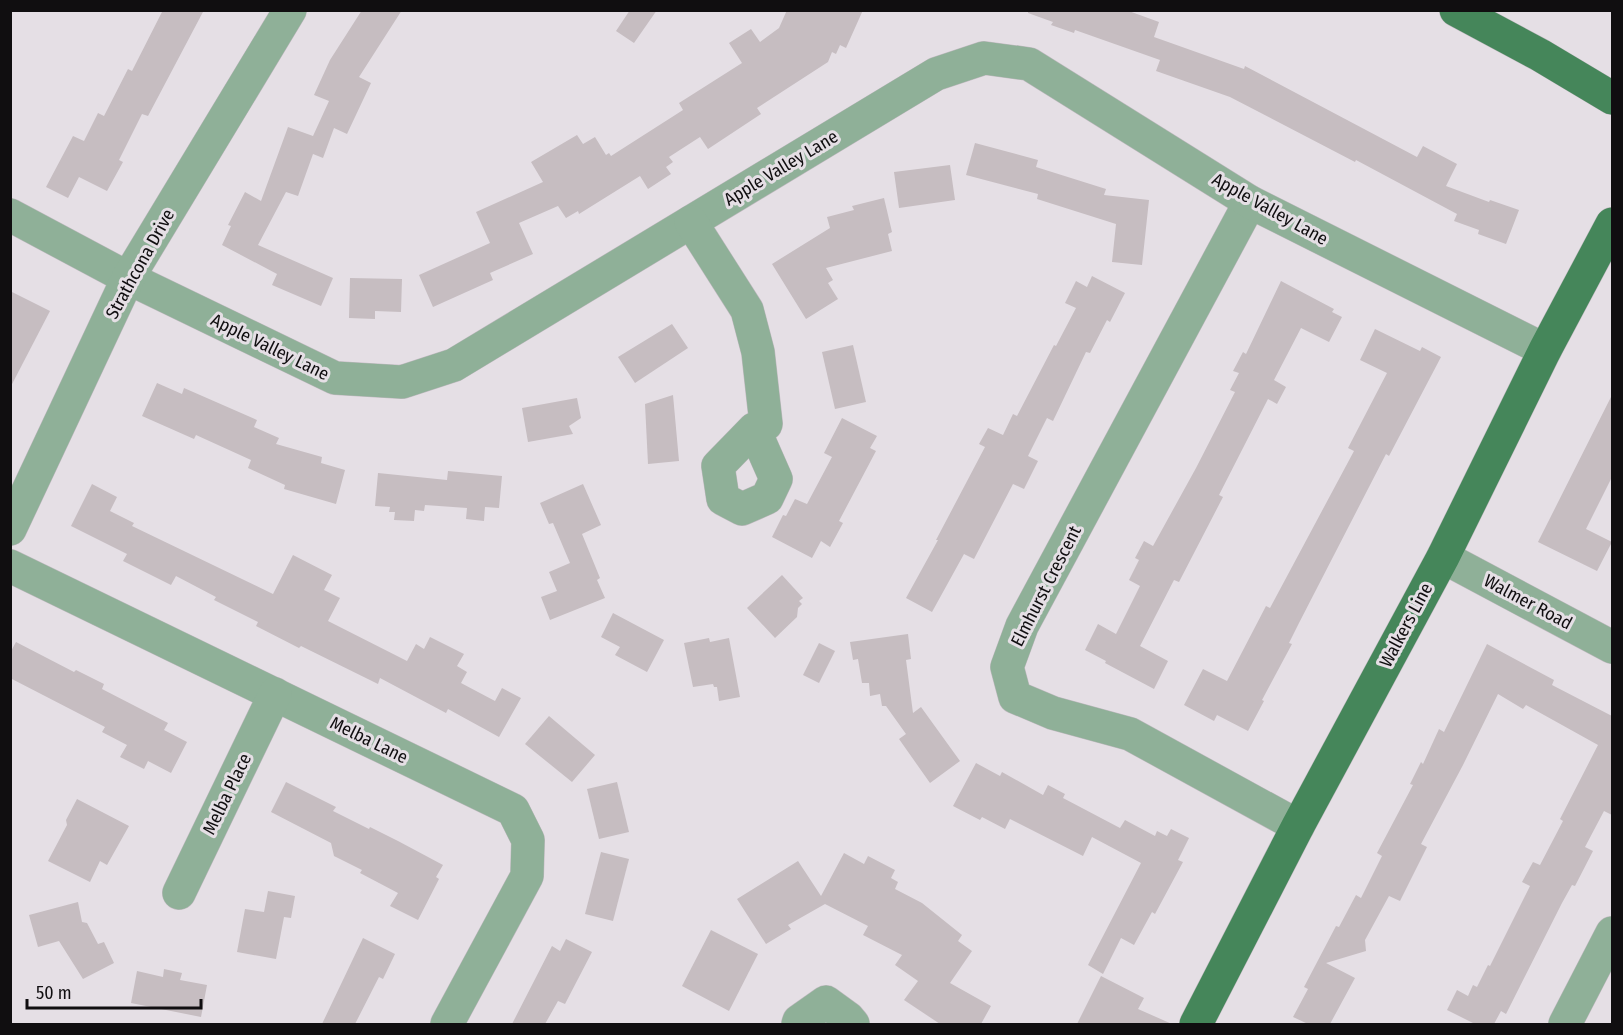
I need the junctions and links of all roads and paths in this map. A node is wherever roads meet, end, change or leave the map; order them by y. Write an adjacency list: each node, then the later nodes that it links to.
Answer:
1 (290, 10): 8 (street, Strathcona Drive)
2 (1456, 10): 3 (main road)
3 (1612, 98)
4 (1250, 202): 6 (street, Apple Valley Lane); 9 (street, Apple Valley Lane); 16 (street, Elmhurst Crescent)
5 (10, 215): 8 (street, Apple Valley Lane)
6 (691, 222): 8 (street, Apple Valley Lane); 10 (street)
7 (1612, 224): 9 (main road, Walkers Line)
8 (128, 278): 11 (street, Strathcona Drive)
9 (1545, 350): 12 (main road, Walkers Line)
10 (754, 429)
11 (10, 529)
12 (1443, 557): 14 (street, Walmer Road); 16 (main road, Walkers Line)
13 (10, 566): 15 (street, Melba Lane)
14 (1612, 647)
15 (275, 694): 17 (street, Melba Place); 19 (street, Melba Lane)
16 (1298, 826): 22 (main road, Walkers Line)
17 (179, 893)
18 (1612, 933): 23 (street)
19 (447, 1024)
20 (798, 1024): 21 (street)
21 (853, 1024)
22 (1196, 1024)
23 (1565, 1024)

